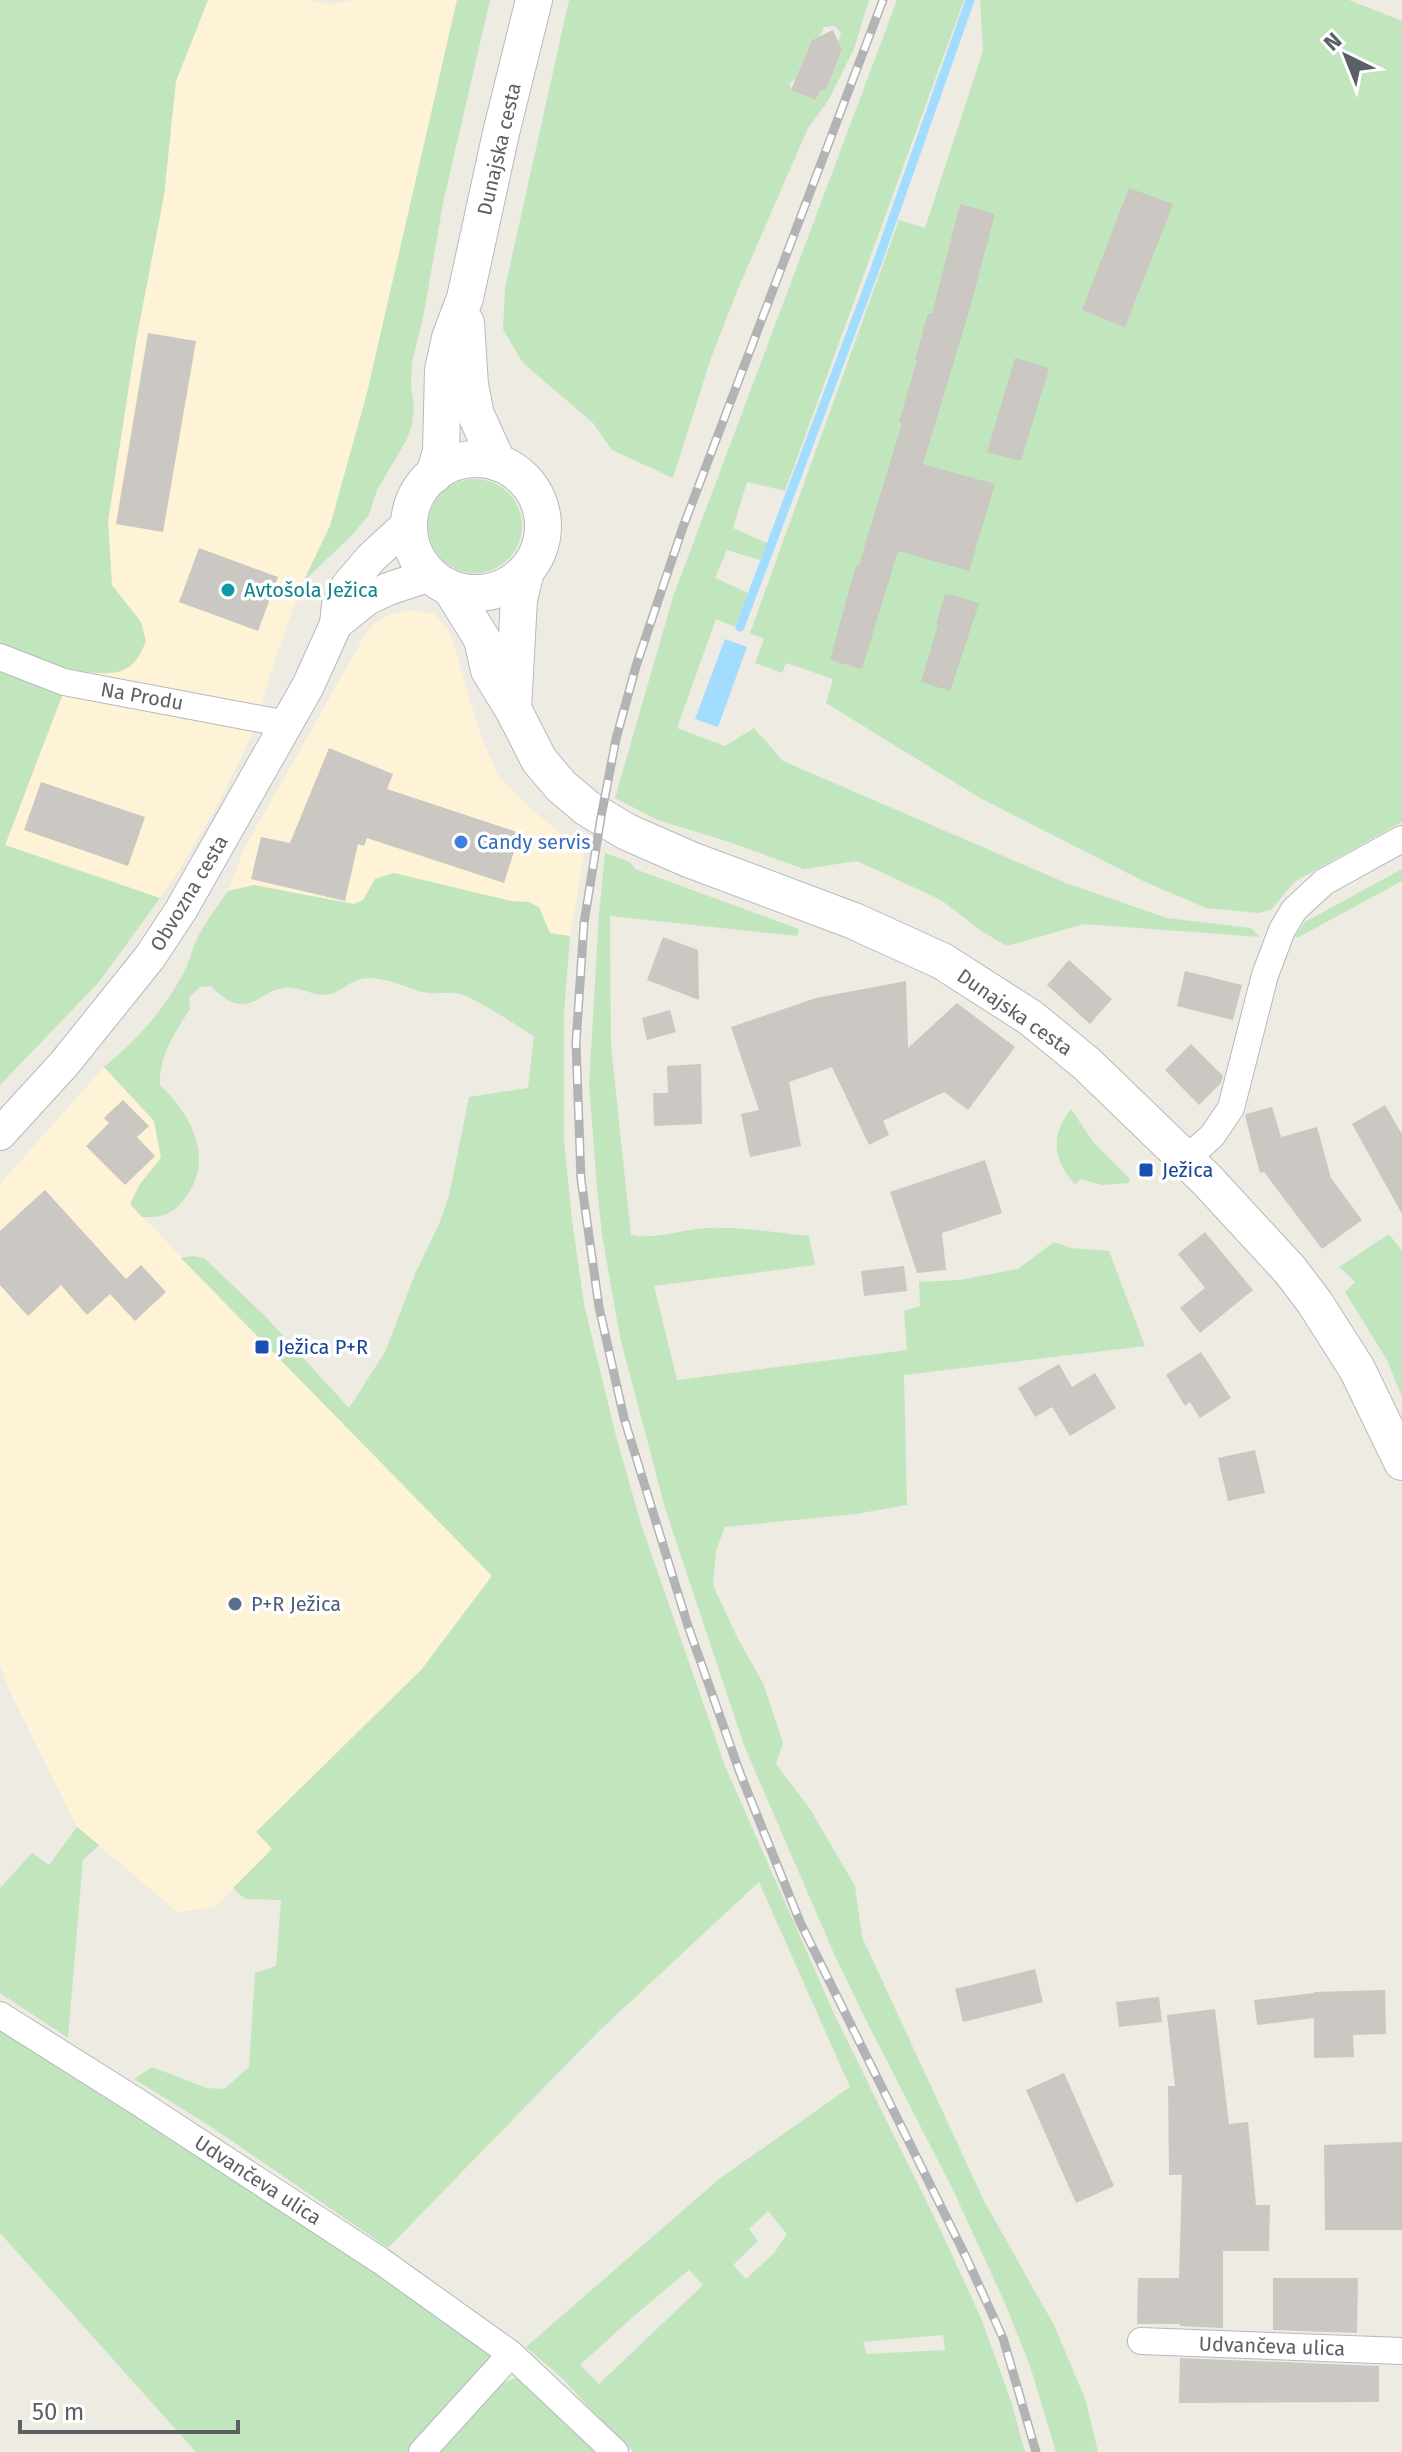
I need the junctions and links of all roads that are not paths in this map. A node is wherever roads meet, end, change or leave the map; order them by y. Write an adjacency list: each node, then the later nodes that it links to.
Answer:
1 (534, 0): 2 (main road, Dunajska cesta)
2 (465, 298): 3 (main road, Dunajska cesta); 4 (main road, Dunajska cesta)
3 (498, 463): 4 (main road); 6 (main road, Dunajska cesta)
4 (434, 475): 5 (main road, Dunajska cesta)
5 (410, 522): 7 (main road, Dunajska cesta); 8 (street, Obvozna cesta)
6 (526, 571): 7 (main road); 10 (main road, Dunajska cesta)
7 (441, 582): 8 (street, Obvozna cesta); 10 (main road, Dunajska cesta)
8 (336, 624): 11 (street, Obvozna cesta)
9 (0, 657): 11 (street, Na Produ)
10 (513, 709): 14 (main road, Dunajska cesta)
11 (287, 724): 13 (street, Obvozna cesta)
12 (1402, 839): 14 (street)
13 (0, 1134)
14 (1186, 1159): 15 (main road, Dunajska cesta)
15 (1402, 1462)
16 (0, 2015): 19 (street, Udvančeva ulica)
17 (1141, 2341): 18 (street, Udvančeva ulica)
18 (1402, 2351)
19 (511, 2354): 20 (street); 21 (street, Udvančeva ulica)
20 (422, 2452)
21 (615, 2452)

